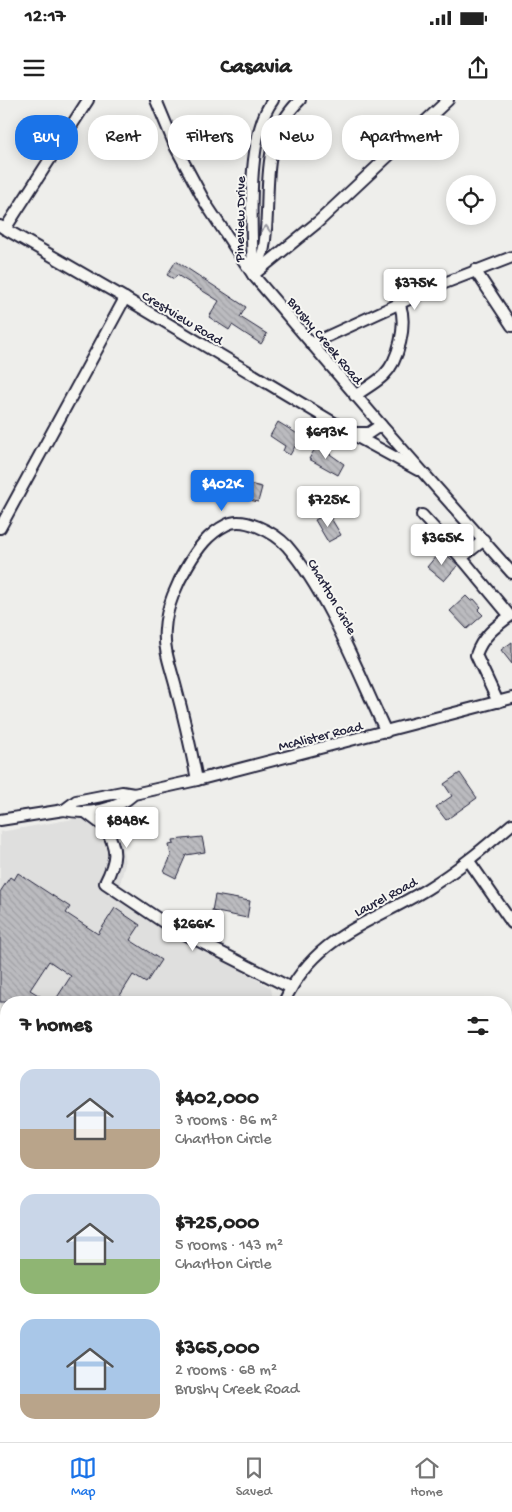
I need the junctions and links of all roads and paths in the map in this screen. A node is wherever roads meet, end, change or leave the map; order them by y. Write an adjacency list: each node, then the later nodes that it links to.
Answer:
1 (88, 100): 6 (street)
2 (156, 100): 9 (street, Brushy Creek Road)
3 (273, 100): 9 (street, Pineview Drive)
4 (300, 100): 9 (street, Pineview Drive, one-way to 4)
5 (448, 100): 9 (street)
6 (2, 228): 10 (street, Crestview Road)
7 (512, 257): 8 (street)
8 (475, 270): 11 (street); 12 (street)
9 (253, 275): 13 (street, Brushy Creek Road)
10 (125, 298): 16 (street, Crestview Road); 19 (street)
11 (400, 305): 13 (street); 14 (street)
12 (512, 326)
13 (311, 344): 14 (street, Brushy Creek Road)
14 (355, 396): 15 (street, Brushy Creek Road)
15 (380, 425): 16 (street); 17 (street, Brushy Creek Road)
16 (351, 434): 17 (street, Crestview Road)
17 (421, 472): 20 (street, Brushy Creek Road)
18 (422, 516): 21 (street)
19 (0, 528)
20 (484, 540): 21 (street); 22 (street, Brushy Creek Road)
21 (461, 558): 23 (street)
22 (512, 572)
23 (511, 616): 25 (street)
24 (512, 698): 25 (street, McAlister Road)
25 (498, 702): 26 (street, McAlister Road)
26 (386, 732): 27 (street, McAlister Road); 27 (street, Charlton Circle)
27 (197, 780): 28 (street, McAlister Road)
28 (134, 794): 29 (street, McAlister Road); 30 (street, McAlister Road)
29 (111, 806): 31 (street, McAlister Road); 34 (street)
30 (64, 810): 31 (street, McAlister Road); 32 (street, McAlister Road)
31 (86, 812): 34 (street)
32 (0, 820)
33 (512, 824): 35 (street, Laurel Road)
34 (105, 827): 37 (street)
35 (469, 861): 36 (street); 37 (street, Laurel Road)
36 (512, 923)
37 (291, 988): 38 (street, Laurel Road)
38 (287, 996)

